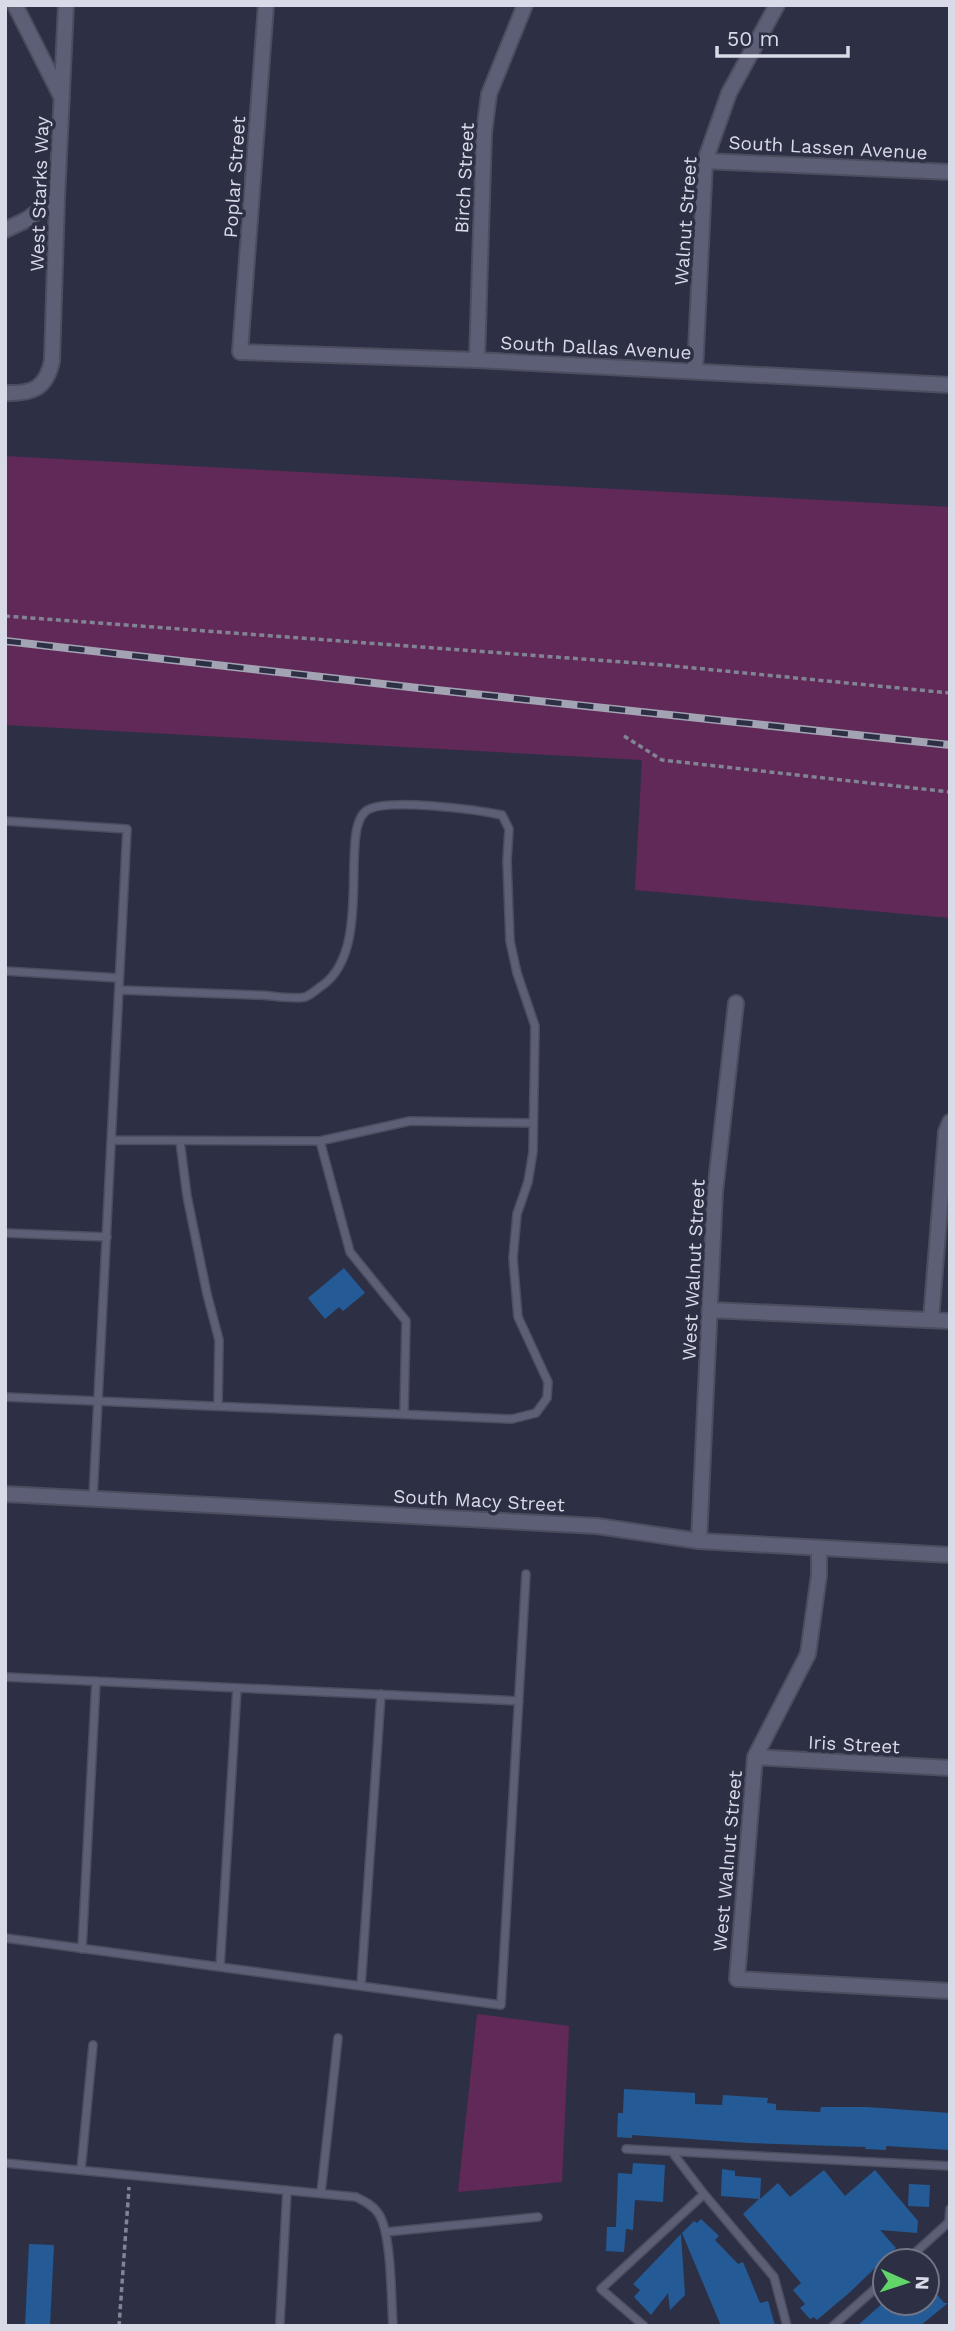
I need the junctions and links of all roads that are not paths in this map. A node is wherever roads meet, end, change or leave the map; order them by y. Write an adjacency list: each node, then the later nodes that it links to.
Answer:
1 (15, 5): 6 (street)
2 (66, 5): 6 (street, West Starks Way)
3 (266, 5): 11 (street, Poplar Street)
4 (525, 5): 12 (street, Birch Street)
5 (777, 5): 7 (street, Walnut Street)
6 (62, 99): 9 (street, West Starks Way)
7 (705, 161): 8 (street, South Lassen Avenue); 13 (street, Walnut Street)
8 (950, 172)
9 (57, 198): 10 (street); 15 (street, West Starks Way)
10 (5, 230)
11 (240, 352): 12 (street, South Dallas Avenue)
12 (477, 359): 13 (street, South Dallas Avenue)
13 (695, 371): 14 (street, South Dallas Avenue)
14 (950, 385)
15 (5, 393)
16 (5, 821): 18 (lane)
17 (5, 971): 18 (lane)
18 (119, 978): 19 (lane)
19 (119, 990): 22 (lane); 23 (lane)
20 (736, 1003): 28 (street, West Walnut Street)
21 (950, 1122): 29 (street)
22 (531, 1123): 25 (lane); 34 (lane)
23 (112, 1140): 24 (lane); 27 (lane)
24 (180, 1141): 25 (lane); 33 (lane)
25 (320, 1141): 34 (lane)
26 (5, 1233): 27 (lane)
27 (107, 1237): 32 (lane)
28 (710, 1310): 29 (street); 37 (street, West Walnut Street)
29 (931, 1320): 30 (street)
30 (950, 1321)
31 (5, 1396): 32 (lane)
32 (98, 1401): 33 (lane); 36 (lane)
33 (218, 1406): 34 (lane)
34 (404, 1414)
35 (5, 1493): 36 (street, South Macy Street)
36 (93, 1498): 37 (street, South Macy Street)
37 (699, 1541): 38 (street, South Macy Street)
38 (819, 1549): 39 (street, South Macy Street); 46 (street, West Walnut Street)
39 (950, 1555)
40 (526, 1574): 45 (lane)
41 (5, 1677): 42 (lane)
42 (96, 1681): 43 (lane); 49 (lane)
43 (237, 1688): 44 (lane); 50 (lane)
44 (381, 1694): 45 (lane); 51 (lane)
45 (519, 1701): 51 (lane)
46 (755, 1757): 47 (street, Iris Street); 52 (street, West Walnut Street)
47 (950, 1768)
48 (5, 1938): 49 (lane)
49 (82, 1948): 50 (lane)
50 (220, 1967): 51 (lane)
51 (361, 1986)
52 (950, 1991)
53 (338, 2038): 61 (lane)
54 (93, 2045): 59 (lane)
55 (626, 2150): 56 (lane)
56 (672, 2152): 58 (lane); 62 (lane)
57 (5, 2163): 59 (lane)
58 (950, 2166)
59 (81, 2170): 60 (lane)
60 (287, 2190): 61 (lane); 68 (lane)
61 (321, 2193): 65 (lane)
62 (704, 2194): 70 (lane); 71 (lane)
63 (950, 2209): 66 (lane)
64 (538, 2217): 65 (lane)
65 (386, 2232): 69 (lane)
66 (921, 2247)
67 (871, 2292): 72 (lane)
68 (280, 2322)
69 (393, 2326)
70 (643, 2326)
71 (787, 2326)
72 (833, 2326)

